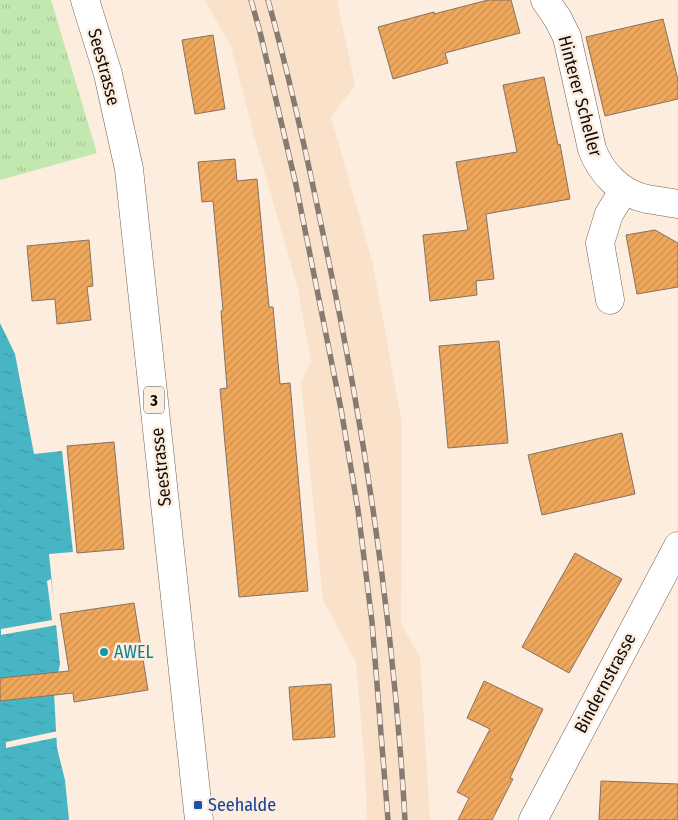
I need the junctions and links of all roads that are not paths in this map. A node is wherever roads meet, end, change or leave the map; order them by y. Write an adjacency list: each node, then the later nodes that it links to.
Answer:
1 (86, 0): 7 (main road, Seestrasse / 3)
2 (545, 0): 3 (main road, Hinterer Scheller)
3 (624, 190): 4 (main road, Hinterer Scheller); 5 (main road)
4 (678, 204)
5 (610, 300)
6 (678, 546): 8 (main road, Bindernstrasse)
7 (199, 820)
8 (533, 820)

